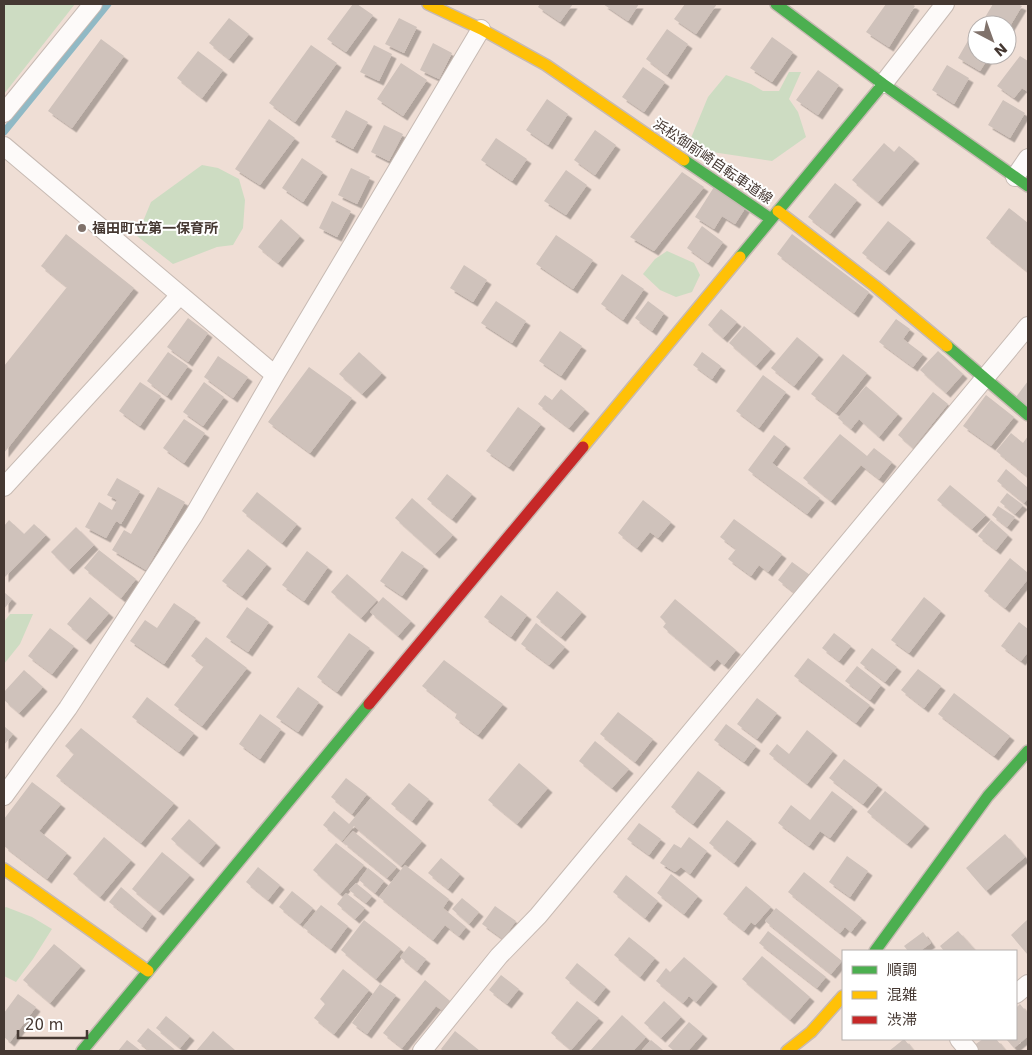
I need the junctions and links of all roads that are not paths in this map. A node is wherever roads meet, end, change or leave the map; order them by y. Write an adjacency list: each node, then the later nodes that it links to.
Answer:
1 (93, 4): 7 (street)
2 (428, 4): 5 (street, 浜松御前崎自転車道線)
3 (776, 4): 6 (street)
4 (945, 4): 6 (street)
5 (481, 29): 11 (street, 浜松御前崎自転車道線); 14 (street)
6 (883, 84): 10 (street); 11 (street)
7 (4, 113)
8 (4, 146): 12 (street)
9 (1028, 158): 10 (street)
10 (1022, 182)
11 (775, 215): 15 (street, 浜松御前崎自転車道線); 22 (street)
12 (180, 295): 14 (street); 17 (street)
13 (1028, 326): 15 (street)
14 (275, 375): 19 (street)
15 (984, 378): 16 (street, 浜松御前崎自転車道線); 28 (street)
16 (1028, 415)
17 (4, 487)
18 (1028, 750): 21 (street)
19 (4, 796)
20 (4, 869): 22 (street)
21 (884, 947)
22 (148, 972): 27 (street)
23 (1028, 984): 24 (street)
24 (1017, 993)
25 (842, 997): 29 (street)
26 (960, 1040): 30 (street)
27 (82, 1051)
28 (422, 1051)
29 (787, 1051)
30 (969, 1051)

